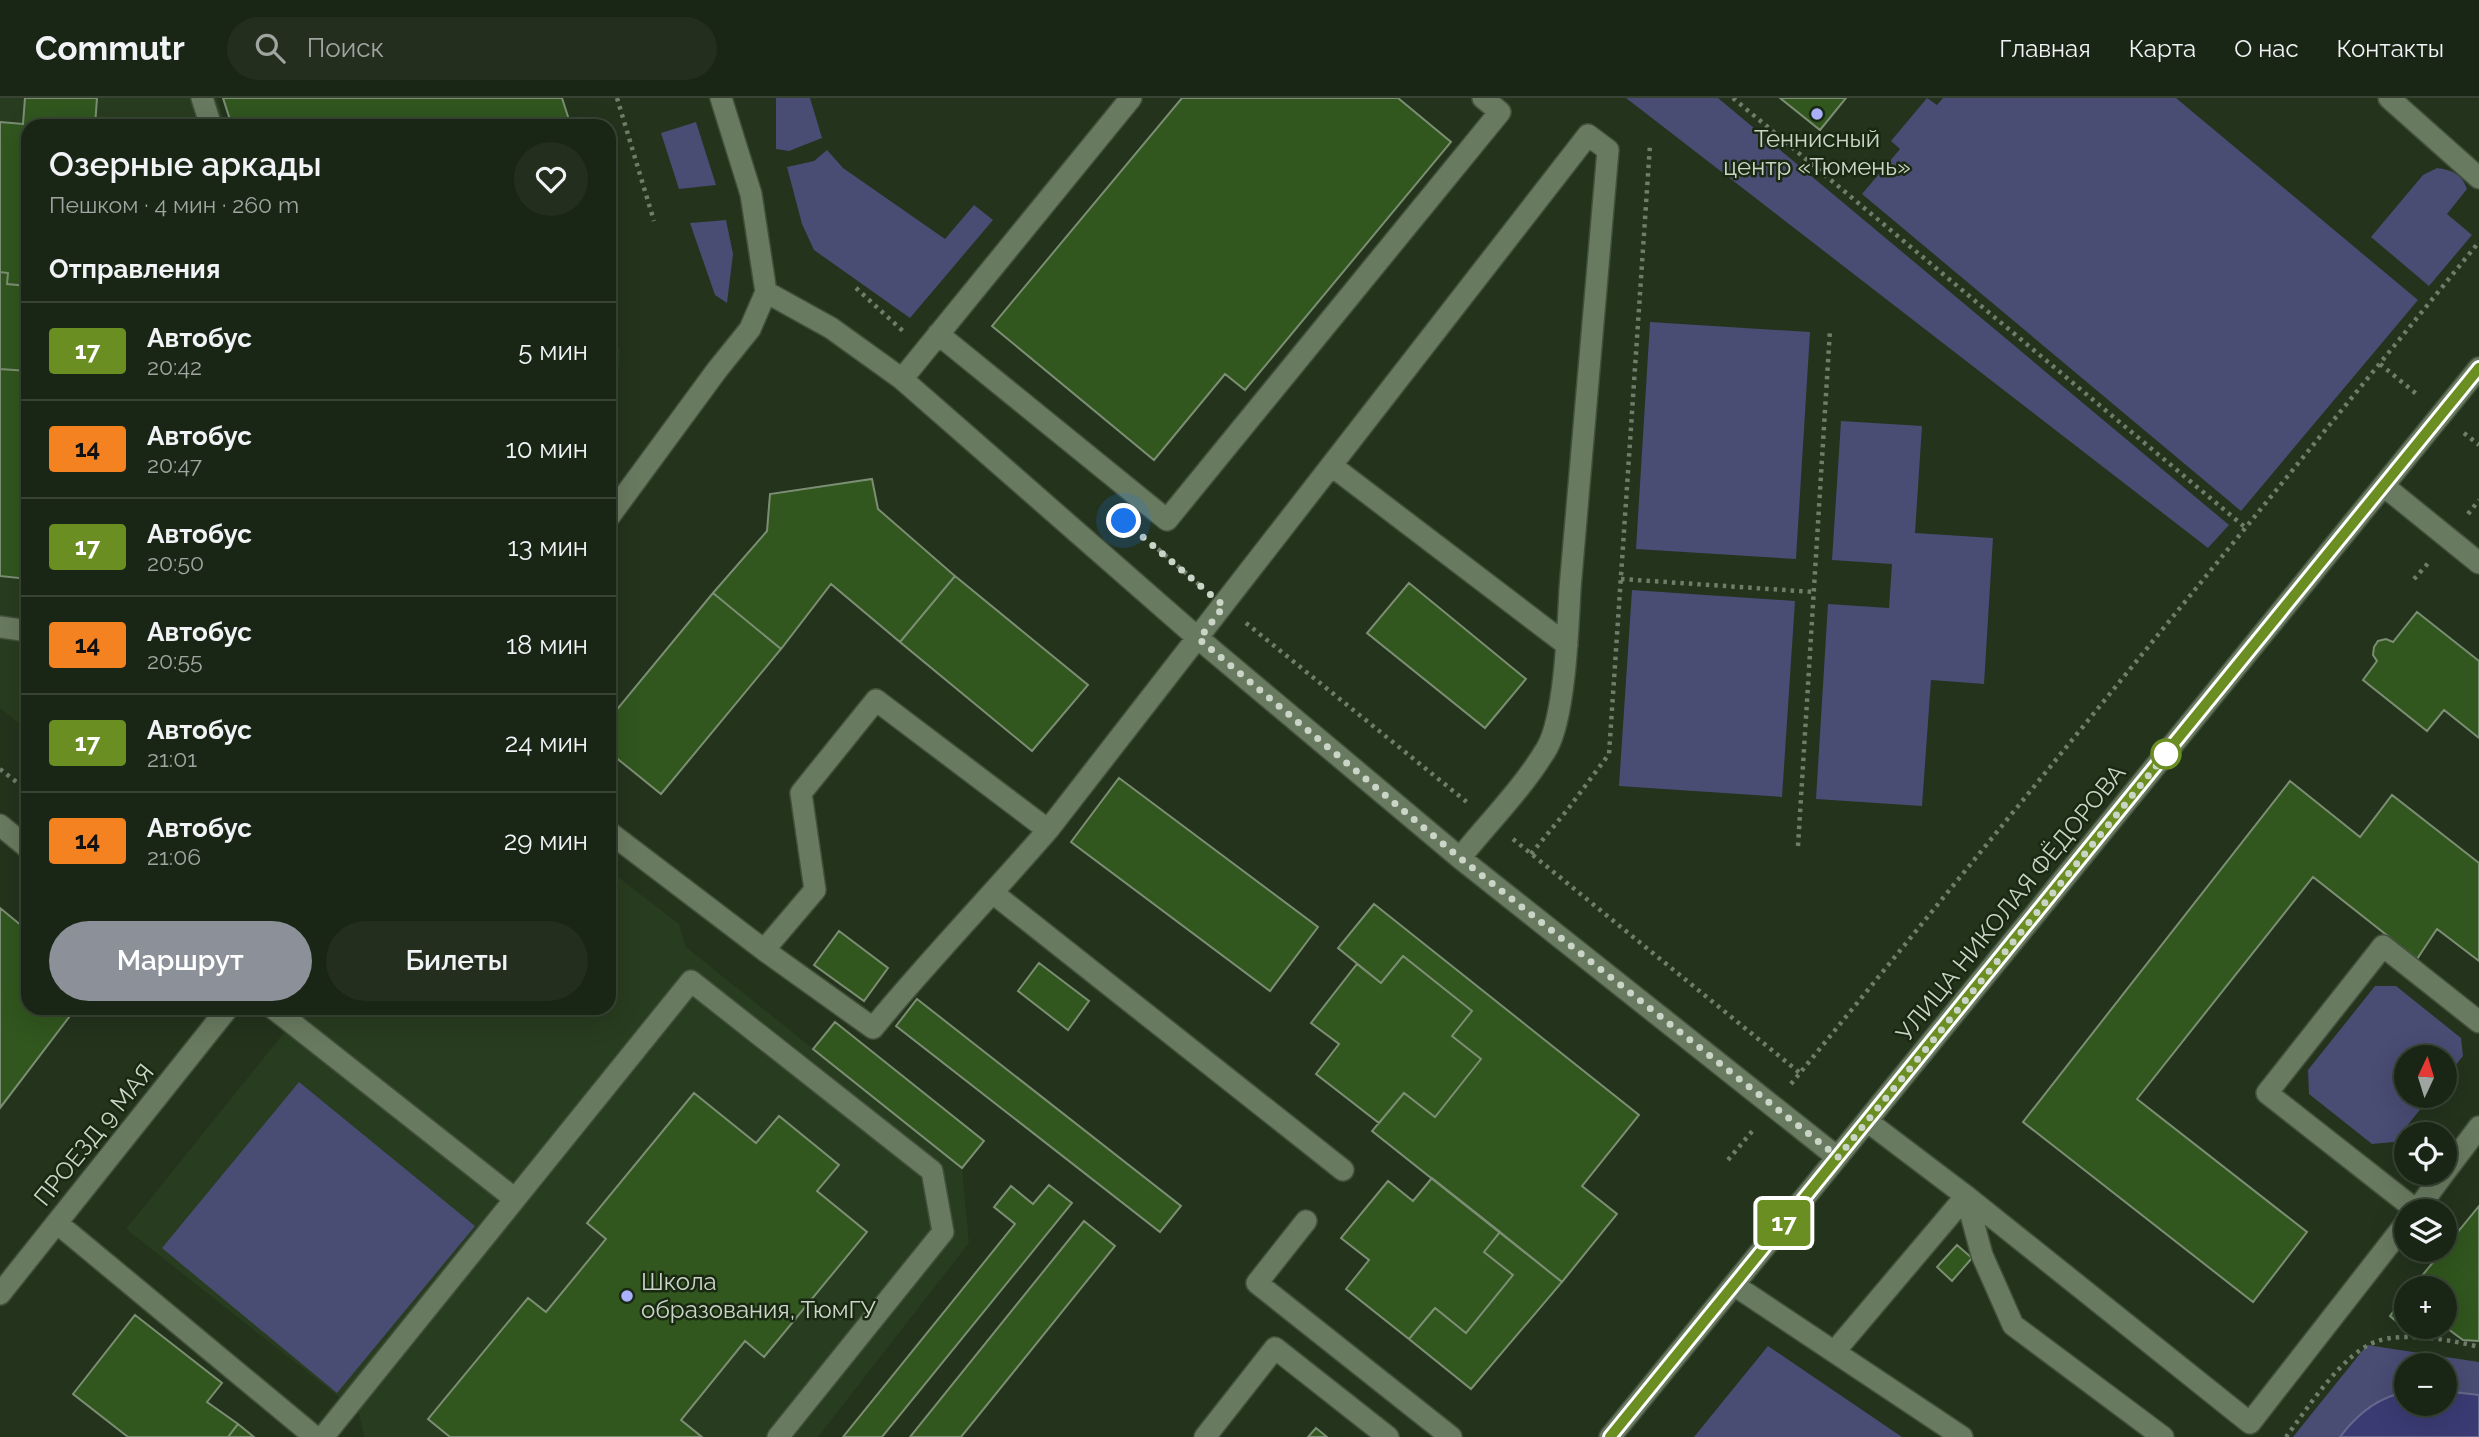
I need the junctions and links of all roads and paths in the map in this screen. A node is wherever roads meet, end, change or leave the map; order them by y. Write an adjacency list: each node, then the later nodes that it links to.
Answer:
1 (202, 98): 8 (street)
2 (617, 98): 11 (path)
3 (721, 98): 14 (street)
4 (1131, 98): 16 (street)
5 (1483, 98): 16 (street)
6 (1733, 98): 22 (path)
7 (2389, 98): 10 (street)
8 (209, 119)
9 (1650, 145): 25 (path)
10 (2479, 178)
11 (654, 221)
12 (2479, 242): 22 (path)
13 (856, 288): 16 (path)
14 (766, 292): 18 (street); 21 (street)
15 (1830, 330): 26 (path)
16 (931, 342): 18 (street)
17 (2479, 368): 20 (street, УЛИЦА НИКОЛАЯ ФЁДОРОВА)
18 (902, 379): 30 (street)
19 (1332, 466): 27 (street); 31 (street); 31 (street)
20 (2384, 486): 24 (street); 47 (street, УЛИЦА НИКОЛАЯ ФЁДОРОВА)
21 (616, 507)
22 (2246, 528): 40 (path)
23 (1152, 544): 27 (path)
24 (2479, 563)
25 (1621, 579): 26 (path); 40 (path)
26 (1814, 592): 39 (path)
27 (1224, 606): 30 (street); 34 (path)
28 (0, 627): 29 (street)
29 (21, 630)
30 (1199, 639): 36 (street); 41 (street)
31 (1567, 645): 34 (street)
32 (0, 769): 33 (path)
33 (21, 786)
34 (1490, 820): 40 (path); 41 (street)
35 (0, 825): 38 (street)
36 (1048, 830): 42 (street); 43 (street)
37 (616, 837): 43 (street)
38 (21, 842)
39 (1798, 846)
40 (1531, 854)
41 (1460, 858): 50 (street)
42 (993, 893): 43 (street); 51 (street)
43 (764, 950)
44 (222, 1015): 56 (street, ПРОЕЗД 9 МАЯ)
45 (283, 1015): 53 (street)
46 (2479, 1023): 54 (street)
47 (1867, 1121): 50 (street, УЛИЦА НИКОЛАЯ ФЁДОРОВА); 52 (street)
48 (2479, 1127): 49 (street)
49 (2457, 1156)
50 (1838, 1157): 58 (street, УЛИЦА НИКОЛАЯ ФЁДОРОВА)
51 (1343, 1170)
52 (1966, 1196): 57 (street); 61 (street); 70 (street)
53 (515, 1199): 63 (street); 64 (street)
54 (2401, 1199)
55 (1307, 1221): 67 (street)
56 (57, 1223): 59 (street, ПРОЕЗД 9 МАЯ); 62 (street)
57 (2394, 1238)
58 (1734, 1285): 61 (street); 68 (street, УЛИЦА НИКОЛАЯ ФЁДОРОВА)
59 (0, 1294)
60 (2479, 1347): 71 (path)
61 (1835, 1352): 69 (street)
62 (315, 1437)
63 (324, 1437)
64 (778, 1437)
65 (1205, 1437): 66 (street)
66 (1388, 1437)
67 (1451, 1437)
68 (1610, 1437)
69 (1962, 1437)
70 (2163, 1437)
71 (2286, 1437)

